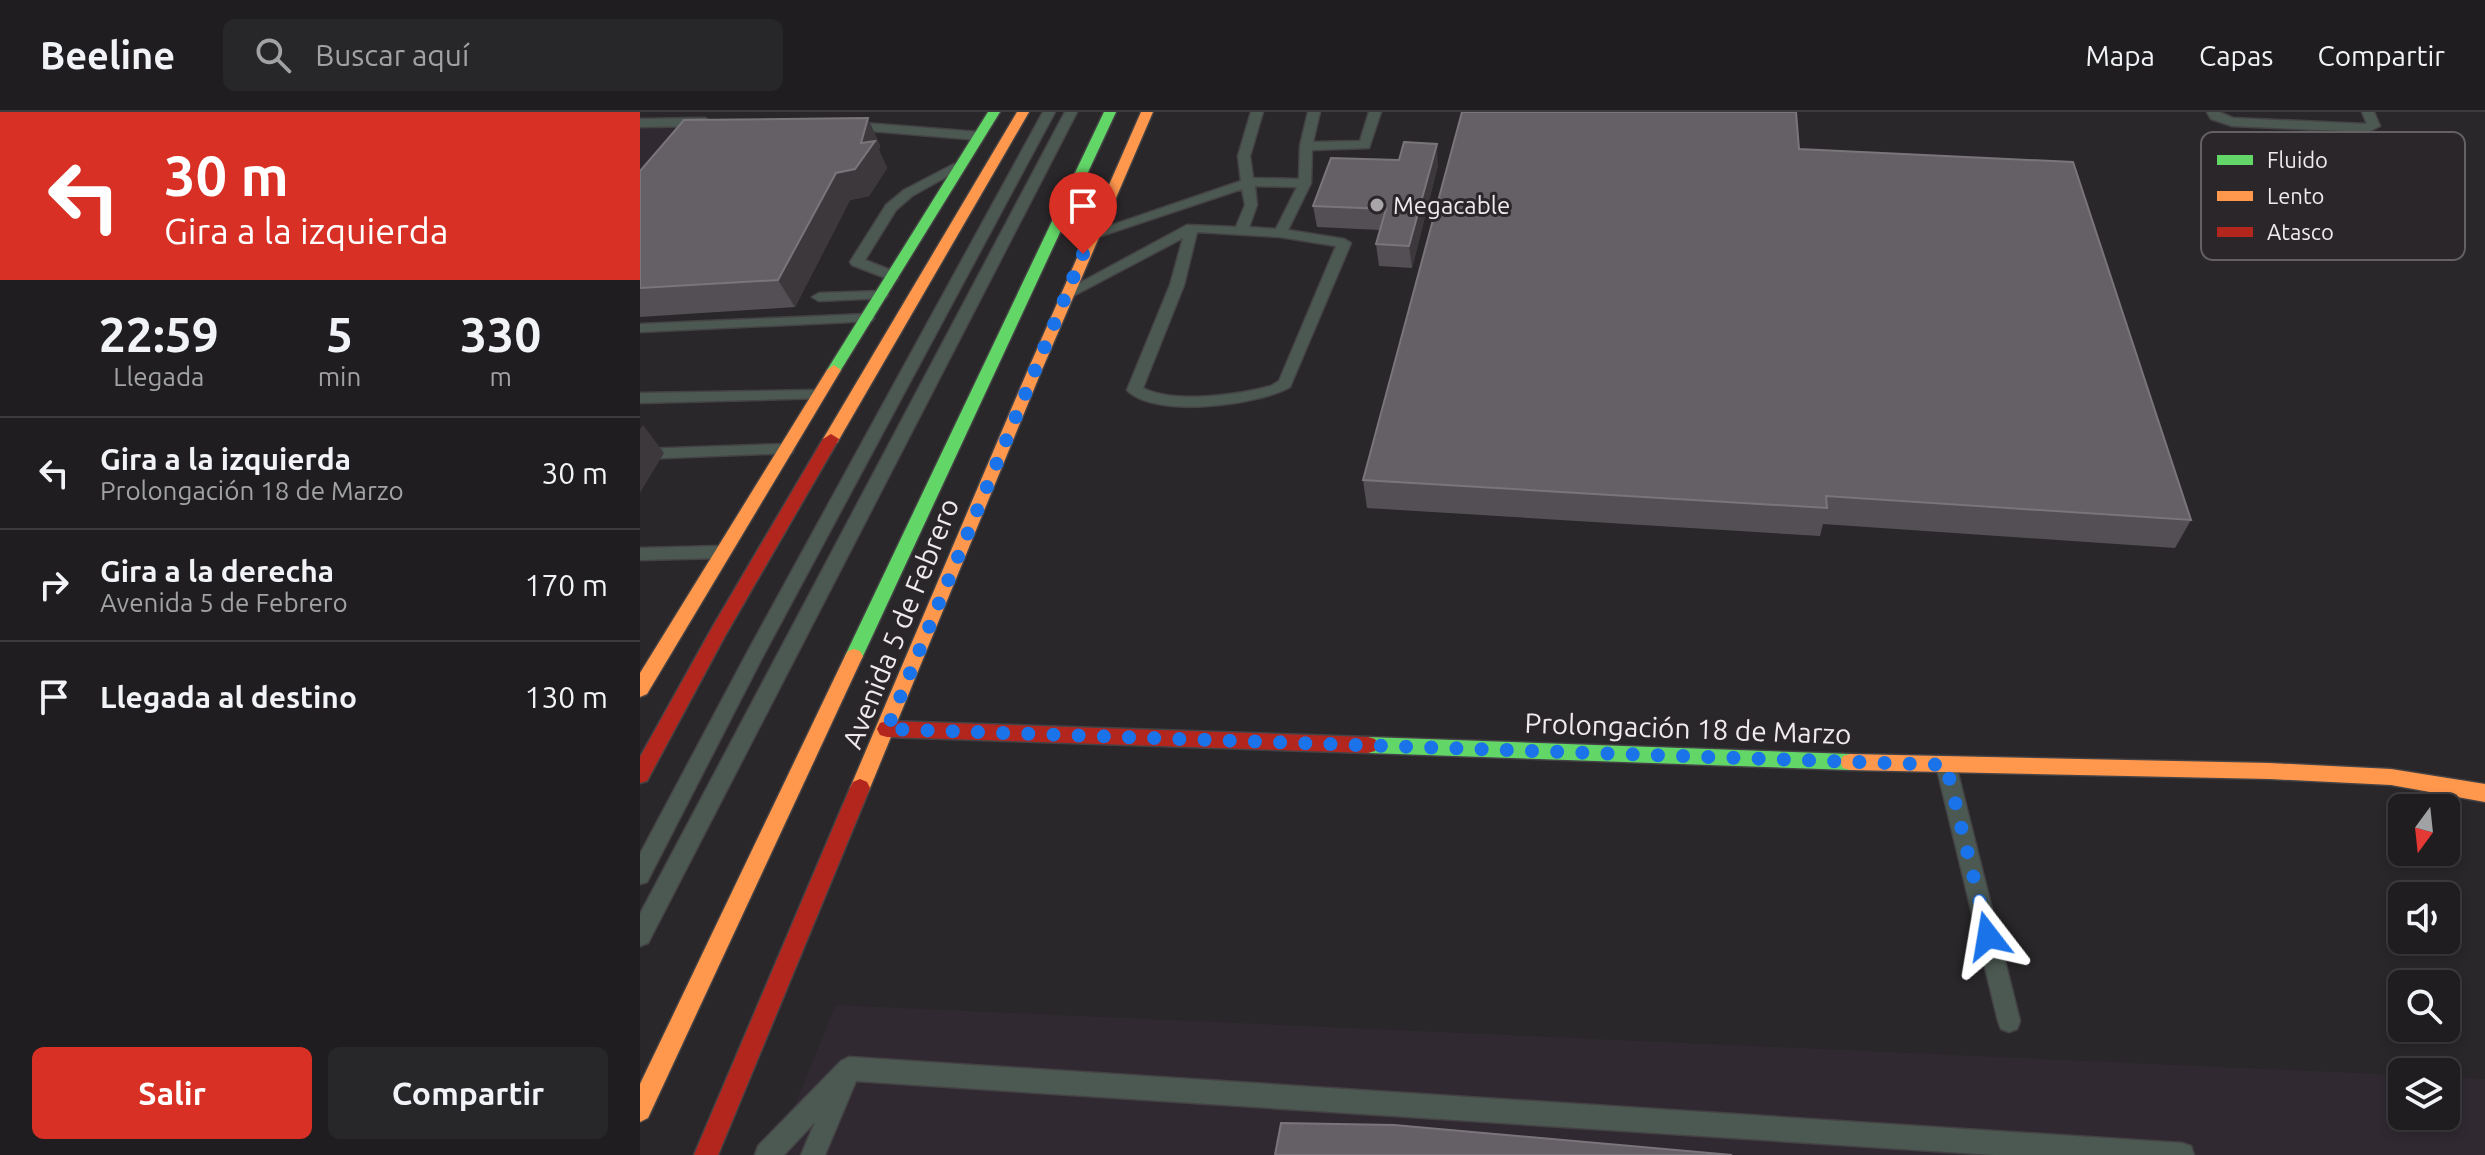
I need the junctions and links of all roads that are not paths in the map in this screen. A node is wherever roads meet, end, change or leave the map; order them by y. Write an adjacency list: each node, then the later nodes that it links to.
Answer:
1 (994, 112): 17 (main road)
2 (1023, 112): 43 (main road)
3 (1049, 112): 45 (lane)
4 (1071, 112): 46 (lane)
5 (1110, 112): 49 (main road, Avenida 5 de Febrero)
6 (1147, 112): 25 (main road, Avenida 5 de Febrero)
7 (1257, 112): 20 (lane)
8 (1314, 112): 18 (lane)
9 (1375, 112): 18 (lane)
10 (2213, 112): 11 (lane)
11 (2368, 112)
12 (710, 122): 13 (lane); 14 (lane); 16 (lane)
13 (640, 123)
14 (726, 123)
15 (836, 125): 17 (lane)
16 (700, 134)
17 (979, 136): 19 (main road)
18 (1306, 146): 21 (lane)
19 (961, 165): 26 (main road); 27 (lane)
20 (1250, 182): 21 (lane); 23 (lane); 25 (lane)
21 (1305, 183): 24 (lane)
22 (1192, 228): 23 (lane); 24 (lane); 28 (lane)
23 (1241, 231): 24 (lane)
24 (1280, 233)
25 (1092, 235): 28 (main road, Avenida 5 de Febrero)
26 (893, 276): 27 (lane); 29 (main road)
27 (850, 279): 29 (lane); 30 (lane)
28 (1065, 294): 41 (main road, Avenida 5 de Febrero)
29 (881, 295): 31 (main road)
30 (819, 297)
31 (867, 318): 32 (lane); 33 (main road)
32 (640, 328)
33 (819, 395): 34 (lane); 35 (main road)
34 (640, 398)
35 (786, 449): 36 (lane); 37 (main road)
36 (640, 454)
37 (721, 552): 38 (lane); 39 (main road)
38 (640, 554)
39 (647, 665): 40 (main road)
40 (640, 689)
41 (887, 729): 42 (main road, Prolongación 18 de Marzo); 50 (main road, Avenida 5 de Febrero)
42 (1946, 765): 44 (main road, Prolongación 18 de Marzo); 47 (lane)
43 (640, 775)
44 (2485, 793)
45 (640, 875)
46 (640, 936)
47 (2009, 1021)
48 (849, 1069): 51 (lane); 52 (lane); 53 (lane)
49 (640, 1110)
50 (706, 1155)
51 (767, 1155)
52 (813, 1155)
53 (2182, 1155)

